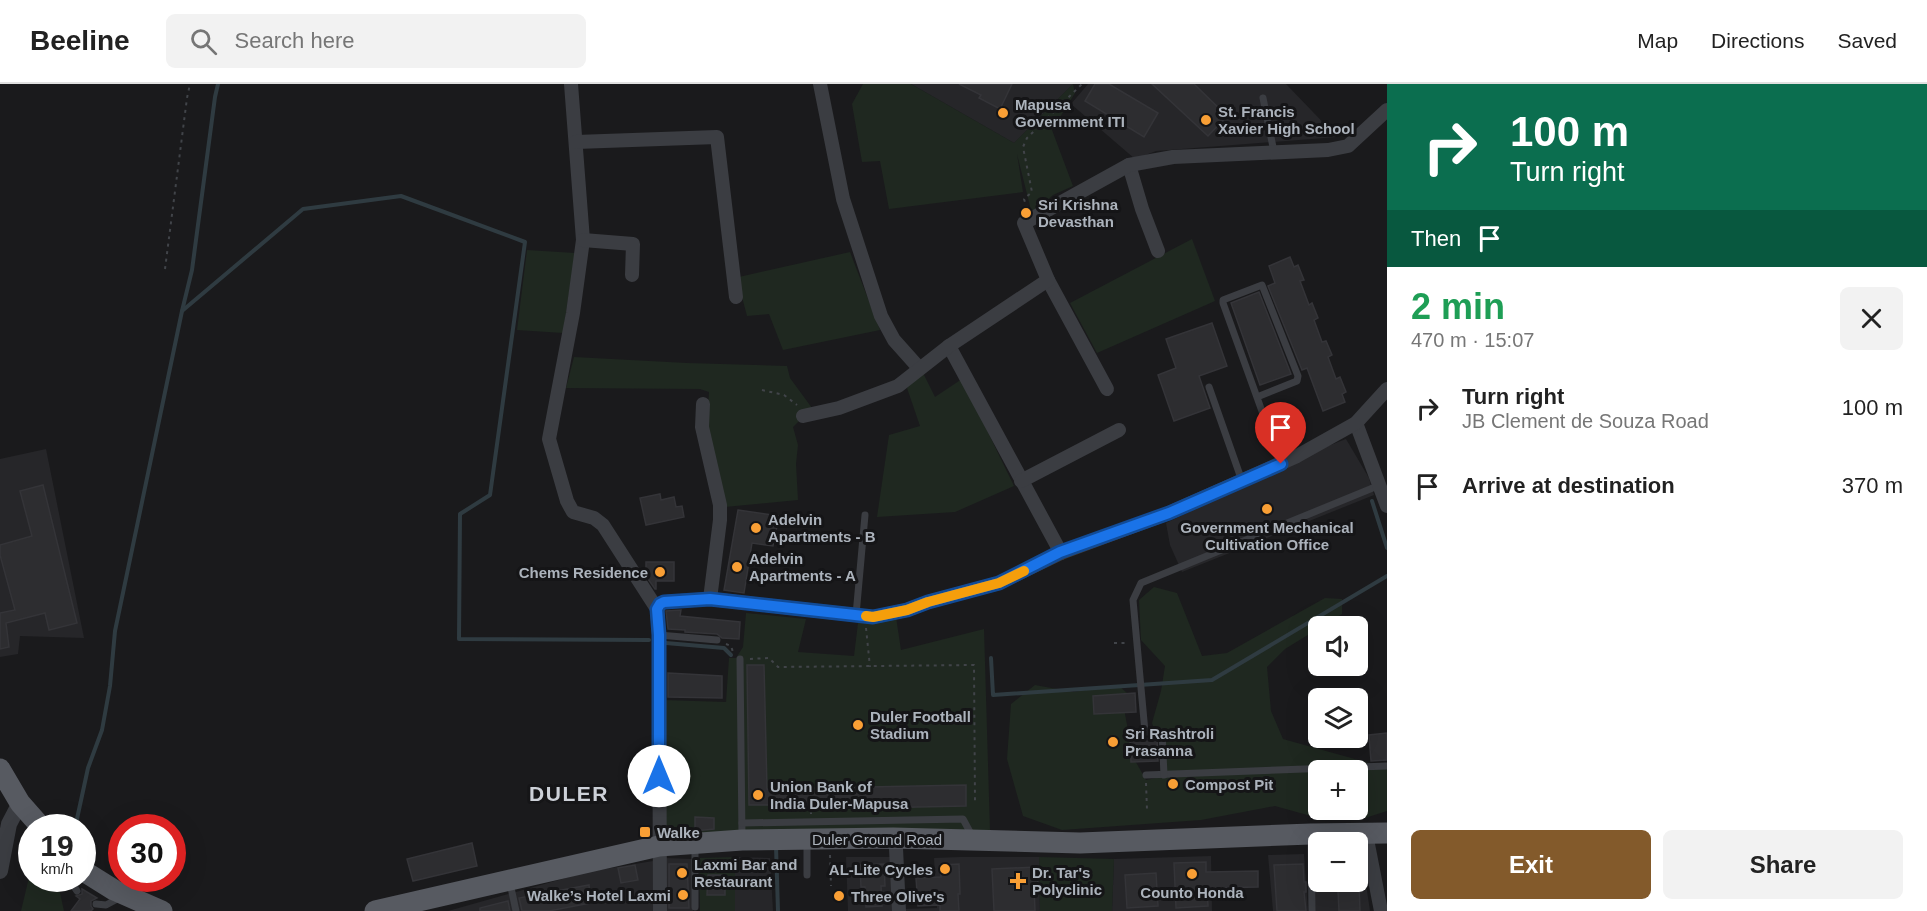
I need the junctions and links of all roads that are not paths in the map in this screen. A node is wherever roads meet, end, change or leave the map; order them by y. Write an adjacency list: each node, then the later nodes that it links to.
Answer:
1 (571, 84): 5 (street)
2 (820, 84): 14 (street)
3 (1263, 98): 6 (lane)
4 (1387, 110): 6 (street)
5 (576, 142): 8 (street); 12 (street)
6 (1274, 152): 7 (street)
7 (1129, 165): 9 (street); 11 (street)
8 (583, 240): 10 (street); 31 (street)
9 (1158, 251)
10 (632, 275)
11 (1048, 280): 13 (street); 17 (street)
12 (736, 297)
13 (949, 345): 14 (street); 24 (street)
14 (919, 368): 20 (street)
15 (1209, 387): 25 (lane)
16 (1387, 388): 21 (street)
17 (1107, 389)
18 (1257, 397): 18 (lane); 23 (lane)
19 (703, 404): 30 (street)
20 (803, 416)
21 (1356, 423): 23 (street); 26 (street)
22 (1119, 429): 24 (street)
23 (1281, 464): 25 (street)
24 (1021, 481): 29 (street)
25 (1242, 481): 29 (street)
26 (1380, 484): 27 (street); 39 (lane)
27 (1387, 506)
28 (865, 515): 32 (lane)
29 (1060, 552): 32 (street)
30 (710, 599): 31 (street); 32 (street)
31 (657, 609): 33 (street)
32 (856, 615)
33 (659, 635): 34 (lane); 50 (street)
34 (717, 640)
35 (740, 659): 42 (lane)
36 (1387, 766): 39 (lane)
37 (0, 769): 40 (main road)
38 (1146, 775): 39 (lane)
39 (1164, 775)
40 (20, 803): 41 (main road); 52 (street)
41 (30, 814)
42 (742, 831): 46 (main road, Duler Ground Road); 47 (lane); 48 (main road, Duler Ground Road)
43 (1387, 833): 45 (main road, Duler Ground Road)
44 (1308, 834): 47 (main road, Duler Ground Road)
45 (1368, 834)
46 (893, 838): 47 (main road, Duler Ground Road); 64 (street)
47 (972, 840)
48 (695, 842): 50 (main road, Duler Ground Road); 59 (lane)
49 (1368, 844): 66 (street)
50 (659, 846): 55 (main road, Duler Ground Road); 63 (street)
51 (807, 849): 53 (lane)
52 (0, 871)
53 (807, 875)
54 (96, 879): 57 (main road)
55 (509, 880): 60 (main road, Duler Ground Road); 62 (lane)
56 (1312, 892): 65 (lane)
57 (124, 894): 58 (lane); 61 (main road)
58 (96, 904)
59 (695, 907)
60 (379, 910)
61 (162, 911)
62 (516, 911)
63 (660, 911)
64 (899, 911)
65 (1312, 911)
66 (1381, 911)

